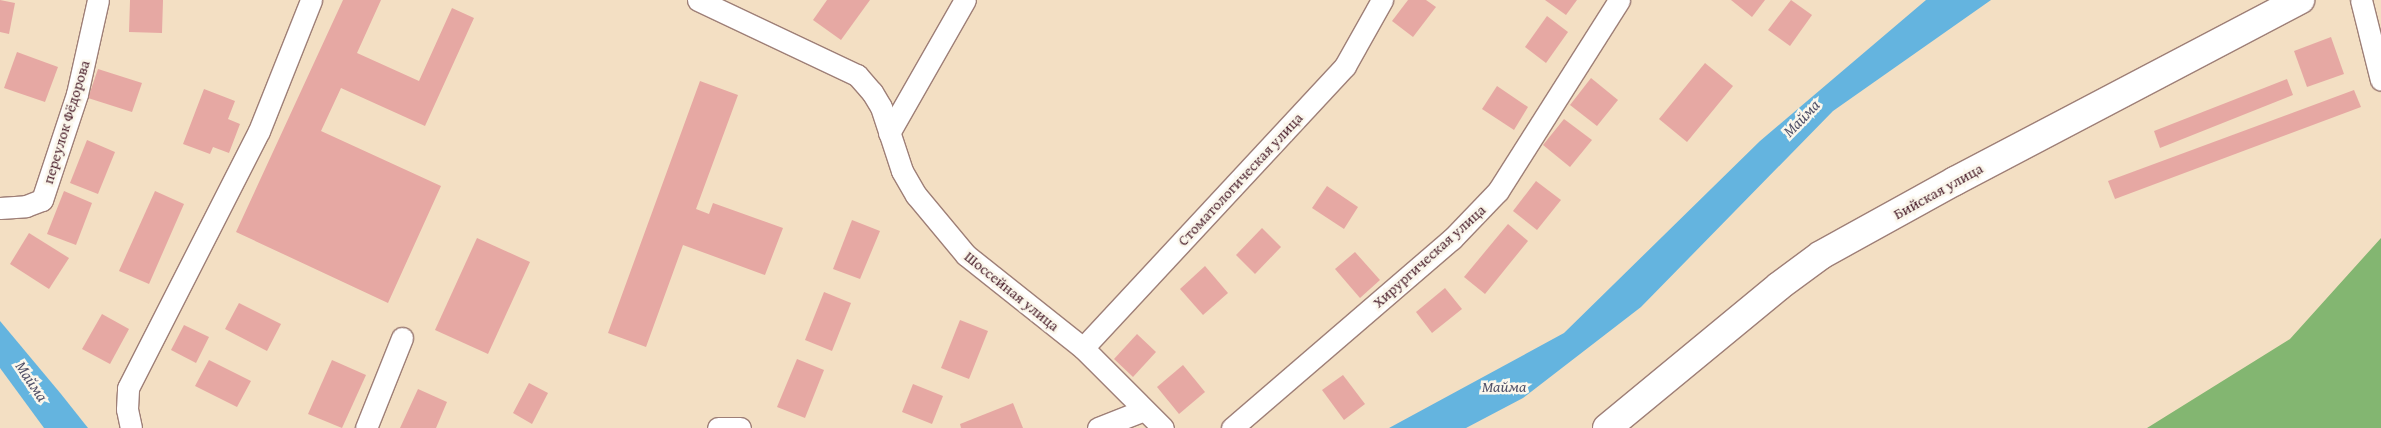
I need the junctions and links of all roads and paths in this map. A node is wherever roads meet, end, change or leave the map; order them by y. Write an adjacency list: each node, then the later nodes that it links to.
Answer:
1 (98, 0): 11 (street, переулок Фёдорова)
2 (311, 0): 15 (street)
3 (698, 0): 10 (street, Шоссейная улица)
4 (965, 0): 10 (street)
5 (1382, 0): 13 (street, Стоматологическая улица)
6 (1619, 0): 21 (street, Хирургическая улица)
7 (2300, 0): 22 (main road, Бийская улица)
8 (2360, 0): 9 (street)
9 (2381, 80)
10 (889, 133): 13 (street, Шоссейная улица)
11 (0, 208)
12 (402, 338): 16 (street)
13 (1083, 348): 14 (street, Шоссейная улица)
14 (1144, 410): 19 (street); 20 (street)
15 (131, 428)
16 (366, 428)
17 (718, 428): 18 (street)
18 (740, 428)
19 (1098, 428)
20 (1164, 428)
21 (1232, 428)
22 (1607, 428)

